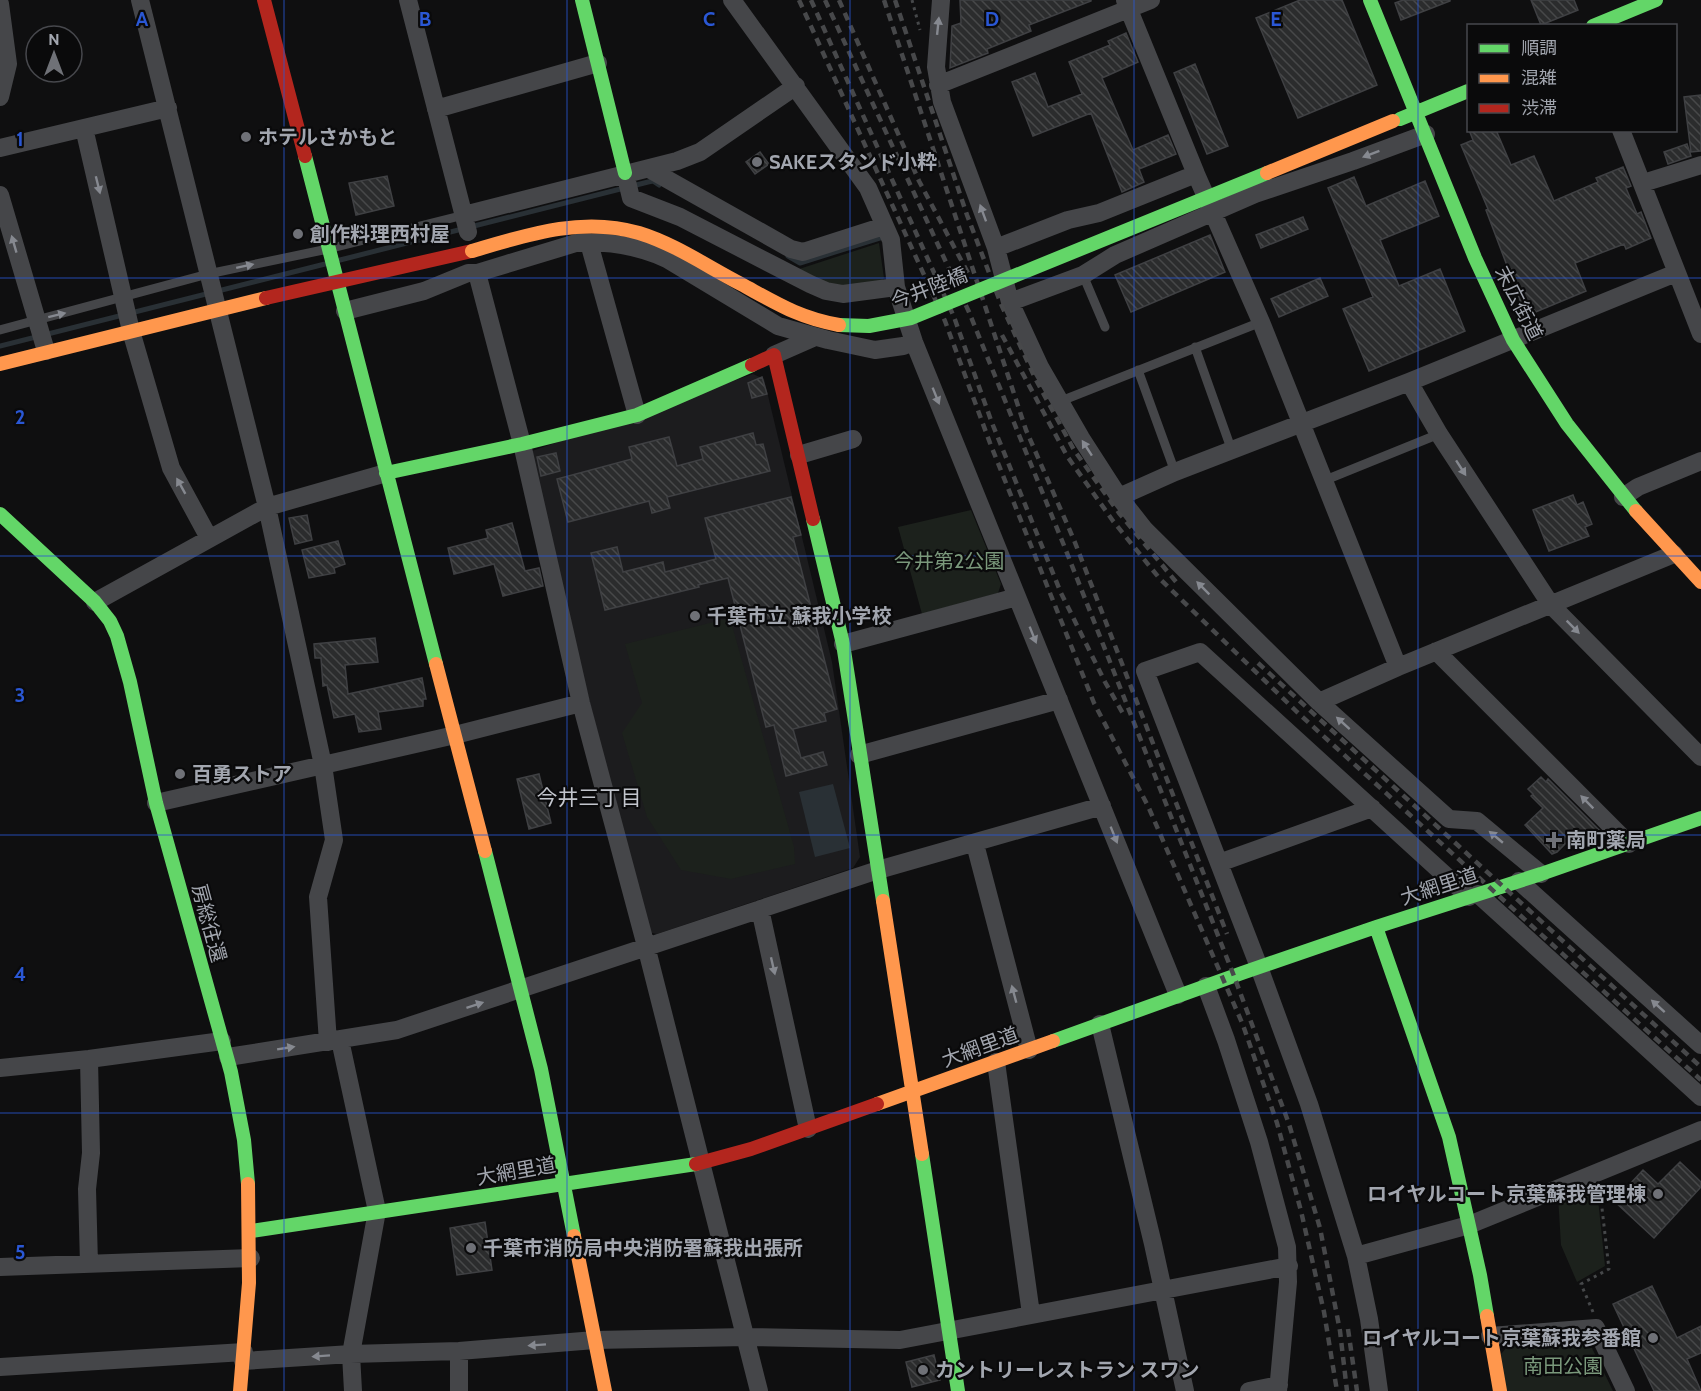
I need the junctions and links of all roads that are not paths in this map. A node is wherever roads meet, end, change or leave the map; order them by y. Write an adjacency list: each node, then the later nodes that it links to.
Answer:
1 (140, 0): 18 (street)
2 (264, 0): 39 (street)
3 (408, 0): 19 (street)
4 (582, 0): 13 (street)
5 (732, 0): 15 (street)
6 (941, 0): 14 (street, one-way to 6)
7 (1151, 0): 11 (street)
8 (1370, 0): 20 (street, 末広街道)
9 (1656, 0): 12 (street)
10 (0, 4): 17 (street)
11 (1127, 5): 14 (street); 28 (street)
12 (1598, 24)
13 (598, 63): 19 (street); 27 (street)
14 (938, 85): 38 (street, one-way to 14)
15 (796, 86): 26 (street); 35 (street)
16 (1467, 91): 20 (street, 今井陸橋)
17 (0, 97)
18 (168, 108): 21 (street); 44 (street)
19 (436, 109): 34 (street)
20 (1416, 112): 23 (street, 末広街道); 45 (street, 今井陸橋, bridge)
21 (84, 128): 24 (street); 47 (street, one-way to 47)
22 (1622, 132): 29 (street)
23 (1426, 134): 32 (street, one-way to 32); 58 (street, 末広街道)
24 (0, 148)
25 (1701, 165): 29 (street)
26 (649, 169): 27 (street); 31 (street)
27 (625, 173): 33 (street); 34 (street)
28 (1196, 174): 32 (street); 38 (street)
29 (1643, 183): 43 (street)
30 (0, 195): 51 (street, one-way to 30)
31 (709, 204): 33 (street); 36 (street)
32 (1213, 212): 41 (street); 52 (street)
33 (680, 217): 40 (street)
34 (465, 223): 39 (lane)
35 (884, 226): 36 (street); 46 (street)
36 (779, 242): 40 (street)
37 (589, 243): 42 (street); 57 (street); 67 (street)
38 (996, 248): 48 (street)
39 (328, 249): 44 (lane, one-way to 39); 45 (street)
40 (766, 263): 46 (street)
41 (1088, 268): 48 (street); 53 (lane)
42 (477, 273): 50 (street); 71 (street)
43 (1676, 273): 56 (street); 58 (street)
44 (208, 274): 47 (lane); 49 (street)
45 (337, 281): 49 (street, 今井陸橋); 50 (street)
46 (896, 287): 59 (street)
47 (123, 298): 51 (lane, one-way to 47); 55 (street)
48 (1010, 302): 66 (street)
49 (216, 309): 55 (street, 今井陸橋); 80 (street)
50 (345, 310): 76 (street)
51 (37, 320): 54 (lane); 61 (street)
52 (1261, 322): 60 (lane); 68 (street)
53 (1105, 327)
54 (0, 330)
55 (131, 331): 61 (street, 今井陸橋); 82 (street, one-way to 55)
56 (1700, 331)
57 (815, 337): 59 (street); 62 (street)
58 (1514, 340): 65 (street); 79 (street, 末広街道)
59 (915, 342): 85 (street, one-way to 85)
60 (1195, 347): 64 (lane); 72 (lane)
61 (46, 351): 63 (street, 今井陸橋)
62 (774, 356): 67 (street); 73 (street)
63 (0, 364)
64 (1138, 370): 66 (lane); 75 (lane)
65 (1409, 382): 68 (street); 69 (street)
66 (1061, 401): 78 (street, one-way to 66)
67 (637, 415): 71 (street)
68 (1300, 424): 72 (street); 77 (street)
69 (1439, 434): 77 (lane); 87 (street, one-way to 87)
70 (853, 439): 73 (street)
71 (522, 444): 76 (street); 93 (street)
72 (1232, 451): 75 (street)
73 (799, 455): 88 (street)
74 (1701, 461): 79 (street)
75 (1175, 472): 78 (street)
76 (386, 473): 80 (street); 94 (street)
77 (1323, 481): 90 (street)
78 (1119, 497): 92 (street, one-way to 78)
79 (1623, 497): 83 (street, 末広街道)
80 (267, 507): 82 (street); 97 (street)
81 (0, 514): 86 (street, 房総往還)
82 (209, 538): 86 (street)
83 (1674, 554): 84 (street, 末広街道); 87 (street)
84 (1701, 582)
85 (1017, 597): 88 (street); 91 (street, one-way to 91)
86 (95, 602): 98 (street, 房総往還)
87 (1551, 605): 89 (street); 96 (street, one-way to 96)
88 (843, 644): 95 (street)
89 (1436, 651): 90 (street); 103 (street, one-way to 89)
90 (1398, 667): 92 (street)
91 (1059, 700): 95 (street); 99 (street)
92 (1319, 702): 106 (street, one-way to 92)
93 (581, 703): 94 (street); 111 (street)
94 (454, 735): 97 (street); 114 (street)
95 (859, 755): 105 (street)
96 (1701, 757)
97 (322, 765): 98 (street); 117 (street)
98 (156, 804): 119 (street, 房総往還)
99 (1102, 806): 102 (street); 115 (street, one-way to 115)
100 (1372, 808): 104 (street); 104 (street); 108 (street)
101 (1701, 818): 103 (street, 大網里道)
102 (975, 844): 105 (street); 120 (street, one-way to 102)
103 (1629, 844): 106 (street, 大網里道)
104 (1219, 862): 112 (street)
105 (878, 870): 109 (street); 124 (street)
106 (1541, 874): 107 (street, 大網里道)
107 (1519, 881): 108 (street, 大網里道); 118 (street, one-way to 107)
108 (1473, 896): 110 (street, 大網里道); 125 (street)
109 (760, 909): 111 (street); 126 (street, one-way to 126)
110 (1376, 927): 112 (street, 大網里道); 131 (street)
111 (646, 946): 114 (street); 128 (street)
112 (1259, 967): 113 (street, 大網里道); 133 (street)
113 (1206, 986): 115 (street, 大網里道); 136 (street)
114 (520, 990): 117 (street, one-way to 114); 129 (street)
115 (1178, 995): 116 (street, 大網里道)
116 (1100, 1024): 120 (street, 大網里道); 138 (street)
117 (334, 1041): 119 (street, one-way to 117); 130 (street)
118 (1701, 1045)
119 (225, 1049): 121 (street); 132 (street, 房総往還)
120 (1029, 1050): 122 (street, 大網里道)
121 (89, 1059): 123 (street); 135 (street)
122 (996, 1062): 124 (street, 大網里道); 139 (street)
123 (0, 1068)
124 (912, 1093): 126 (street, 大網里道); 140 (street)
125 (1701, 1097)
126 (808, 1129): 128 (street, 大網里道)
127 (1701, 1130): 131 (street)
128 (702, 1163): 129 (street, 大網里道); 142 (street)
129 (563, 1183): 130 (street, 大網里道); 143 (street)
130 (377, 1211): 132 (street, 大網里道); 145 (street)
131 (1469, 1225): 133 (street); 141 (street)
132 (252, 1231): 134 (street, 房総往還)
133 (1356, 1256): 157 (street)
134 (250, 1258): 135 (street); 146 (street, 房総往還)
135 (89, 1264): 137 (street)
136 (1289, 1266): 138 (street); 148 (street)
137 (0, 1267)
138 (1163, 1290): 139 (street); 155 (street)
139 (1030, 1314): 140 (street)
140 (948, 1331): 142 (street); 154 (street)
141 (1490, 1336): 158 (street); 159 (street)
142 (746, 1337): 143 (street); 153 (street)
143 (595, 1340): 144 (street, one-way to 144); 152 (street)
144 (459, 1351): 145 (street); 151 (street)
145 (351, 1354): 146 (street, one-way to 146); 150 (street)
146 (243, 1357): 147 (street); 149 (street, 房総往還)
147 (0, 1368)
148 (1278, 1388): 156 (street)
149 (240, 1391)
150 (353, 1391)
151 (459, 1391)
152 (605, 1391)
153 (759, 1391)
154 (958, 1391)
155 (1185, 1391)
156 (1249, 1391)
157 (1379, 1391)
158 (1500, 1391)
159 (1626, 1391)

